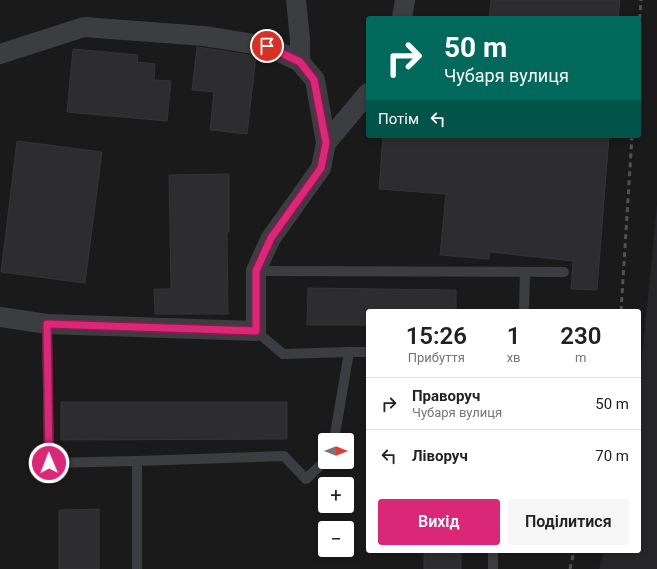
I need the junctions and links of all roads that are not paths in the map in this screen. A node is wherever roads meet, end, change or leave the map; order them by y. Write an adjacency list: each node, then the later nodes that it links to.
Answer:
1 (296, 0): 5 (street)
2 (405, 0): 3 (street)
3 (402, 16)
4 (0, 54): 5 (street)
5 (300, 62): 7 (street)
6 (366, 95): 7 (street)
7 (326, 143): 8 (street)
8 (256, 271): 9 (lane); 14 (street)
9 (525, 272): 10 (lane); 11 (lane)
10 (564, 272)
11 (524, 309)
12 (0, 317): 13 (street)
13 (47, 324): 14 (street); 18 (lane)
14 (256, 331): 15 (lane)
15 (349, 352): 16 (lane); 17 (lane)
16 (366, 352)
17 (335, 433)
18 (137, 461): 19 (lane); 21 (lane)
19 (318, 468)
20 (493, 553): 22 (lane)
21 (137, 569)
22 (493, 569)

